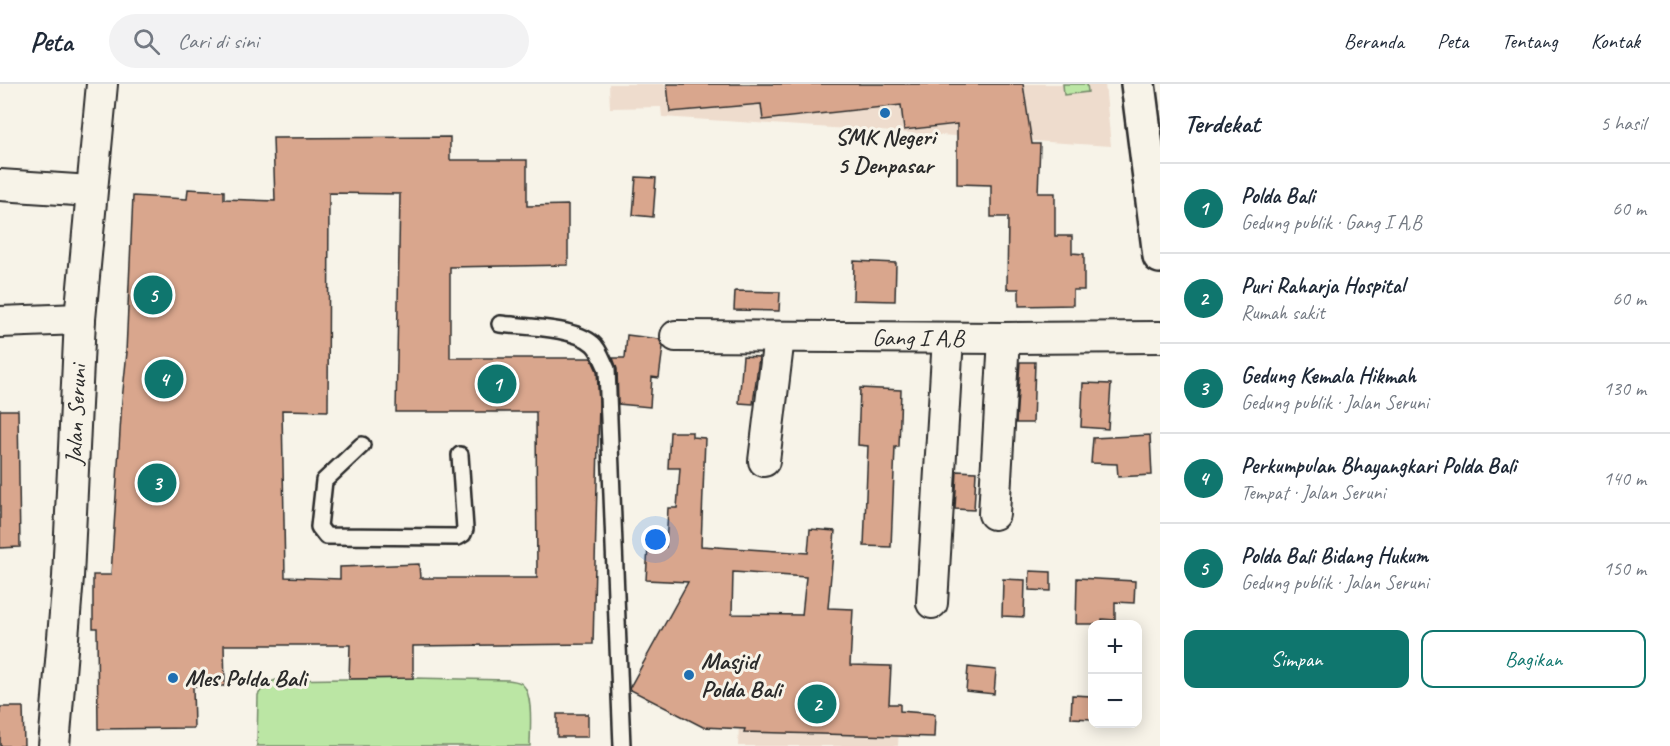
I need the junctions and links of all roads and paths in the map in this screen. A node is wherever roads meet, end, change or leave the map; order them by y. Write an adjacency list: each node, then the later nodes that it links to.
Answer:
1 (102, 84): 5 (street, Jalan Seruni)
2 (1138, 84): 3 (street)
3 (1152, 144): 6 (street)
4 (0, 185): 5 (street)
5 (91, 191): 7 (street, Jalan Seruni)
6 (1160, 256)
7 (80, 319): 8 (street); 20 (street, Jalan Seruni)
8 (0, 322)
9 (500, 324): 21 (lane)
10 (676, 336): 12 (street, Gang I A,B)
11 (1160, 336): 14 (street, Gang I A,B)
12 (778, 337): 13 (street, Gang I A,B); 17 (street)
13 (948, 338): 14 (street, Gang I A,B); 19 (street)
14 (1004, 339): 18 (street)
15 (362, 446): 16 (lane)
16 (460, 455)
17 (764, 461)
18 (994, 514)
19 (932, 603)
20 (54, 746)
21 (622, 746)

